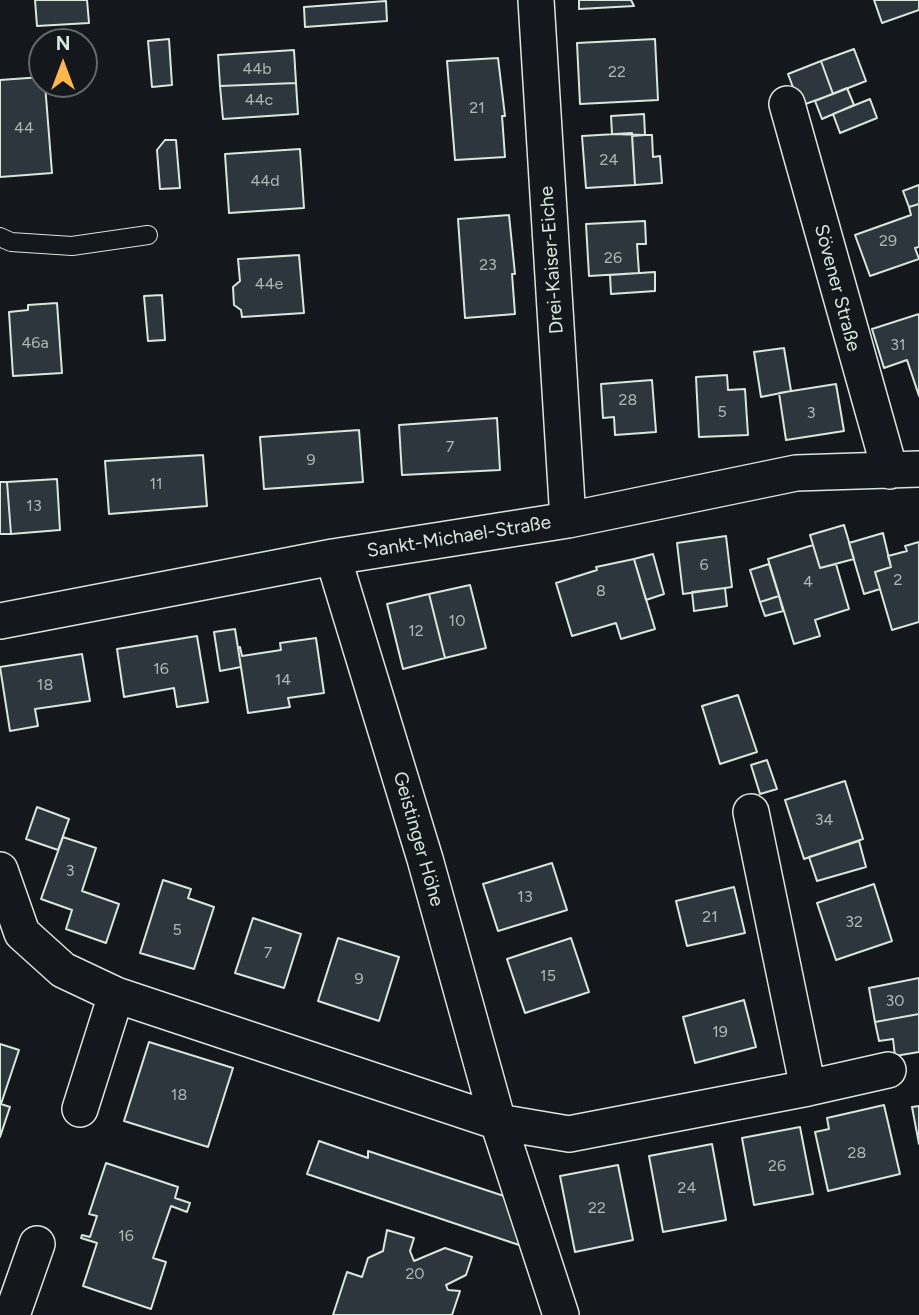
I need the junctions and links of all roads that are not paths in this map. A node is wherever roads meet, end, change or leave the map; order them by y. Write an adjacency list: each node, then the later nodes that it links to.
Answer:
1 (536, 0): 6 (street, Drei-Kaiser-Eiche)
2 (787, 103): 5 (street, Sövener Straße)
3 (148, 235): 4 (lane)
4 (0, 237)
5 (904, 470): 6 (street, Sankt-Michael-Straße)
6 (568, 520): 7 (street, Sankt-Michael-Straße)
7 (333, 558): 8 (street, Sankt-Michael-Straße); 15 (street, Geistinger Höhe)
8 (0, 621)
9 (751, 812): 13 (street)
10 (0, 870): 11 (street)
11 (116, 995): 14 (street); 15 (street)
12 (888, 1070): 13 (street)
13 (808, 1088): 15 (street)
14 (80, 1109)
15 (498, 1122): 18 (street, Geistinger Höhe)
16 (37, 1244): 17 (street)
17 (12, 1315)
18 (561, 1315)

